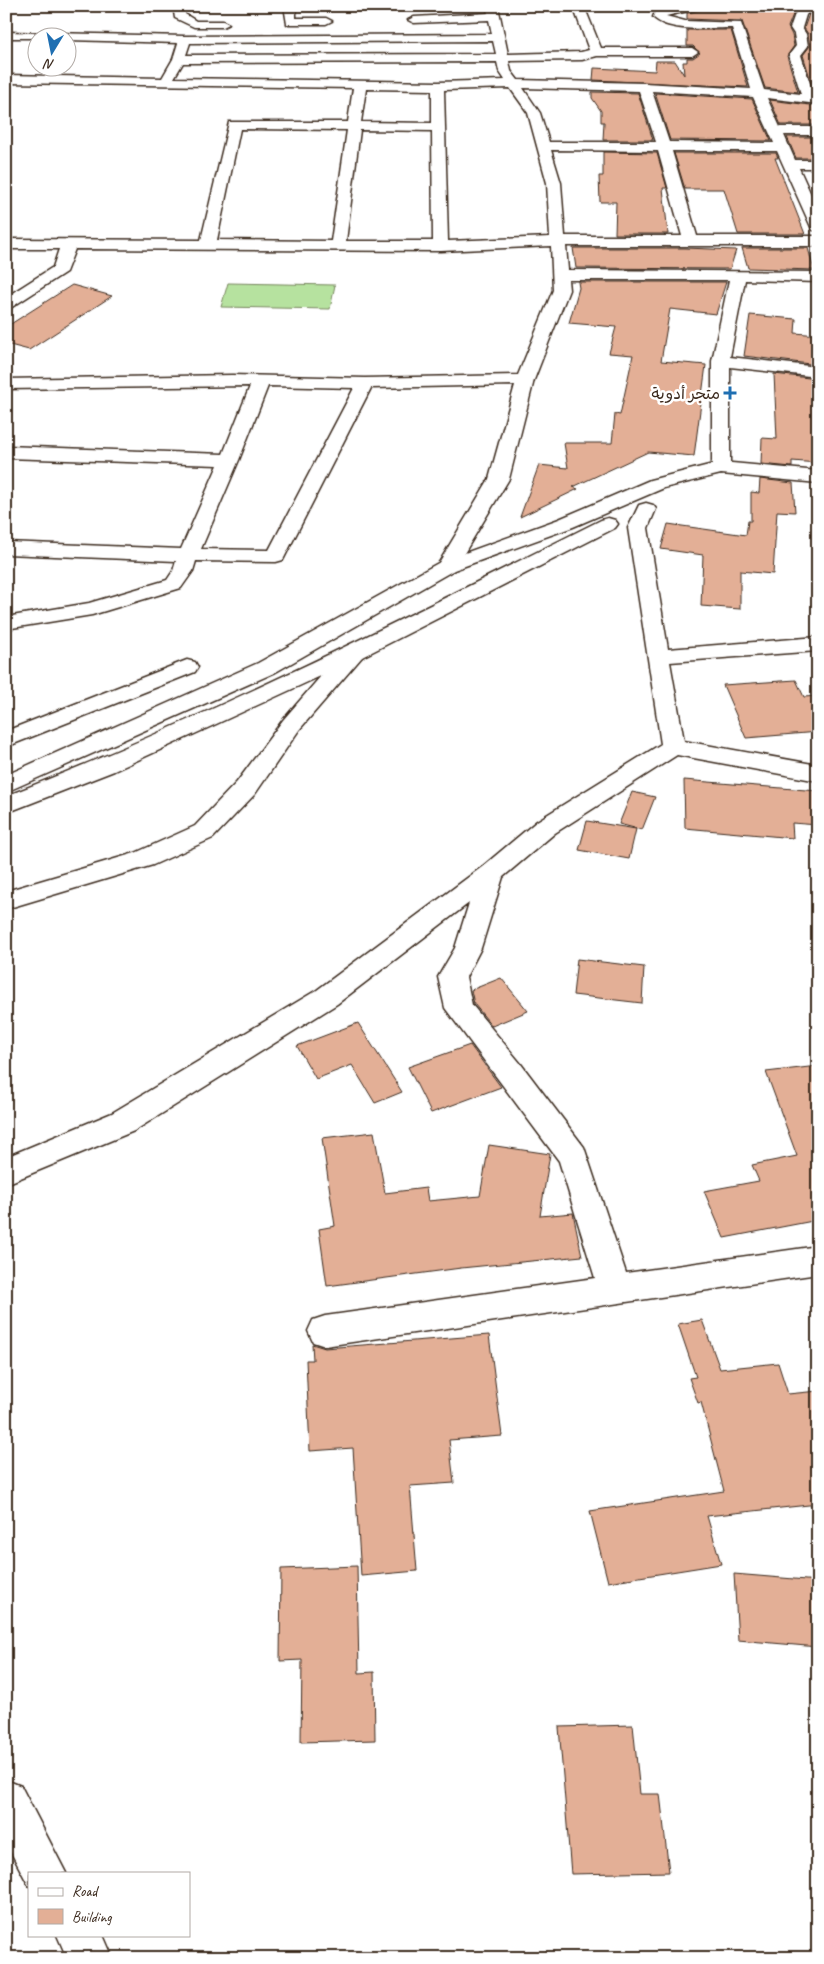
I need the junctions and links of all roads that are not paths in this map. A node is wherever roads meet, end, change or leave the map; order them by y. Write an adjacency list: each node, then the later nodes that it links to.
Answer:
1 (179, 6): 9 (street)
2 (290, 6): 8 (street)
3 (578, 6): 14 (street)
4 (697, 6): 13 (street)
5 (808, 6): 24 (street)
6 (494, 11): 7 (street); 11 (street)
7 (405, 20)
8 (337, 21)
9 (233, 24)
10 (6, 35): 12 (street)
11 (498, 37): 12 (street); 15 (street)
12 (185, 40): 16 (street)
13 (690, 42): 14 (street); 23 (street)
14 (596, 52): 15 (street)
15 (503, 58): 16 (street); 20 (street)
16 (179, 59): 18 (street)
17 (6, 79): 18 (street)
18 (167, 80): 19 (street)
19 (360, 84): 21 (street); 25 (street)
20 (514, 84): 21 (street); 22 (street); 29 (street)
21 (438, 86): 26 (street)
22 (644, 87): 23 (street); 30 (street)
23 (759, 95): 24 (street); 27 (street)
24 (814, 100)
25 (354, 126): 26 (street); 41 (street); 42 (street)
26 (439, 127): 43 (street)
27 (775, 131): 28 (street); 31 (street)
28 (818, 131)
29 (544, 146): 30 (street); 37 (street)
30 (664, 146): 31 (street); 36 (street)
31 (782, 147): 32 (street)
32 (790, 164): 33 (street); 34 (street)
33 (818, 164)
34 (812, 201): 35 (street)
35 (818, 226)
36 (690, 240): 37 (street); 38 (street)
37 (558, 241): 43 (street); 44 (street)
38 (818, 241)
39 (69, 243): 40 (street); 41 (street); 47 (street)
40 (6, 244)
41 (208, 245): 42 (street)
42 (338, 245): 43 (street)
43 (441, 246)
44 (560, 275): 45 (street); 50 (street)
45 (738, 275): 46 (street); 48 (street)
46 (818, 277)
47 (6, 304)
48 (721, 362): 49 (street); 56 (street)
49 (818, 372)
50 (526, 380): 52 (street); 61 (street)
51 (261, 381): 52 (street); 53 (street); 55 (street)
52 (365, 383): 60 (street)
53 (6, 384)
54 (6, 452): 55 (street)
55 (230, 460): 60 (street)
56 (721, 468): 57 (street); 58 (street); 61 (street)
57 (818, 477)
58 (646, 509): 64 (street); 65 (street)
59 (6, 548): 60 (street)
60 (188, 556): 62 (street)
61 (447, 566): 70 (street)
62 (6, 623)
63 (818, 644): 65 (street)
64 (354, 652): 71 (street); 73 (street)
65 (658, 656): 68 (street)
66 (187, 667): 67 (street)
67 (6, 740)
68 (673, 747): 69 (street); 72 (street)
69 (818, 773)
70 (8, 780)
71 (6, 805)
72 (491, 873): 74 (street); 76 (street)
73 (6, 900)
74 (6, 1171)
75 (818, 1260): 76 (street)
76 (615, 1290): 77 (street)
77 (325, 1332)
78 (6, 1800): 79 (street)
79 (44, 1872)
80 (79, 1936): 81 (street)
81 (91, 1958)

